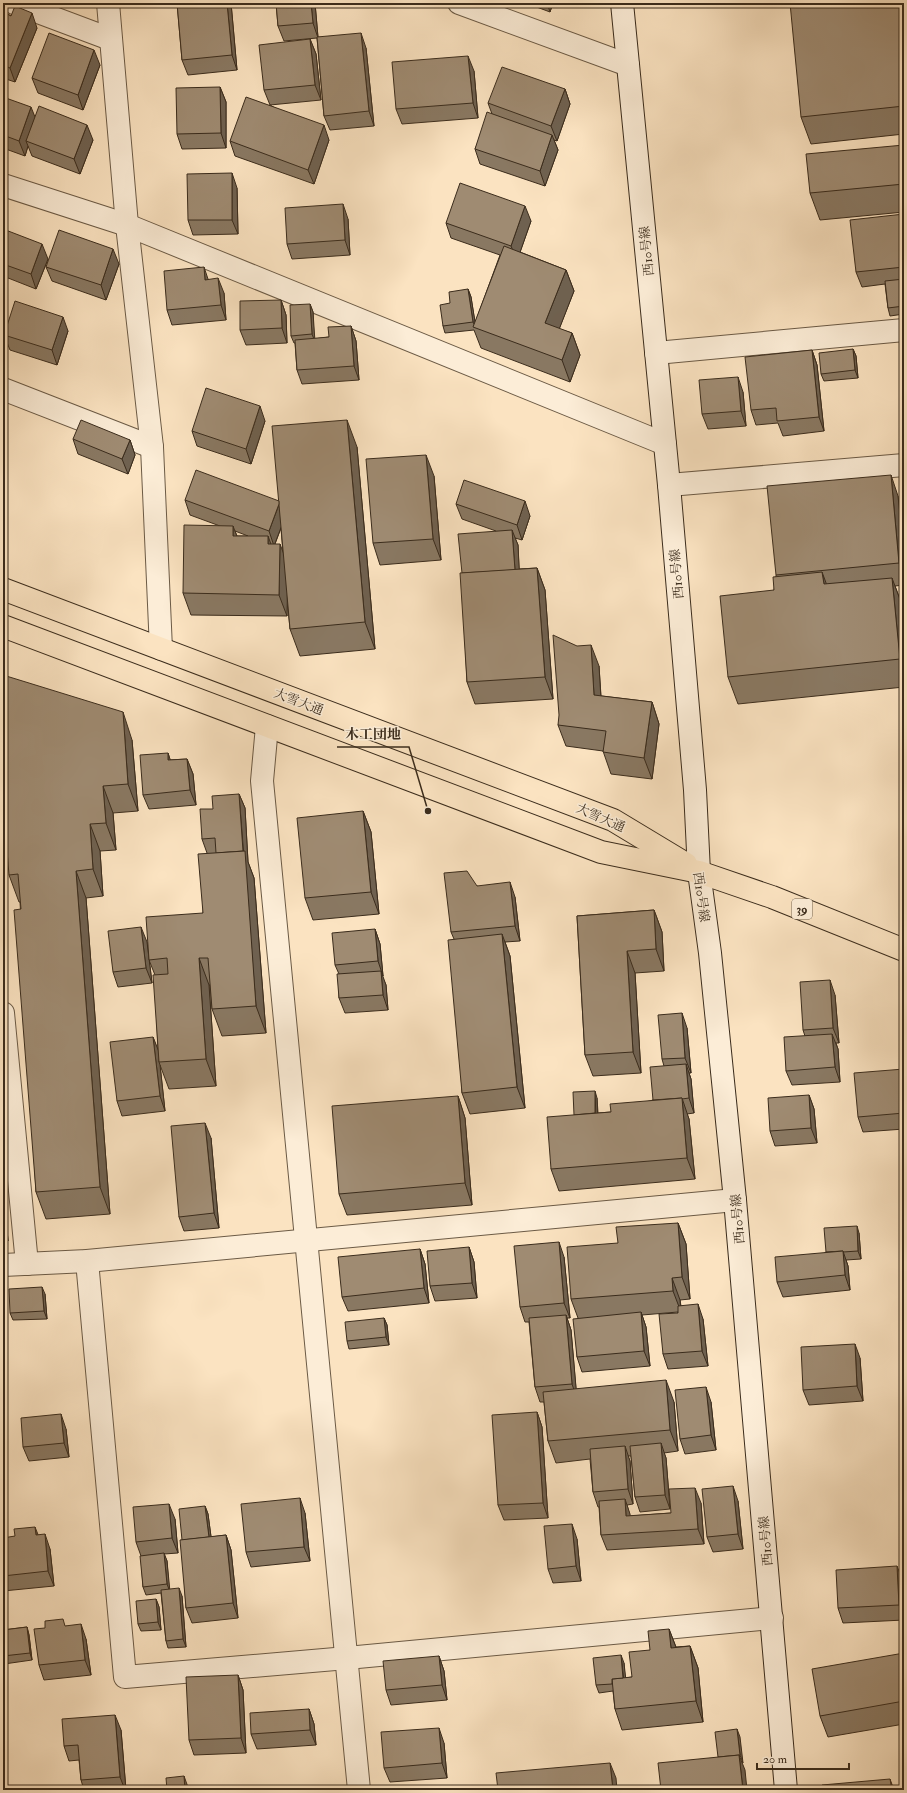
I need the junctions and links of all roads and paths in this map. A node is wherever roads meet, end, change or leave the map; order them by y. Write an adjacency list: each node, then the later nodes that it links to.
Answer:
1 (14, 3): 5 (street)
2 (108, 3): 5 (street)
3 (459, 3): 6 (street)
4 (622, 3): 6 (street, 西10号線)
5 (110, 39): 8 (street)
6 (628, 65): 10 (street, 西10号線)
7 (3, 185): 8 (street)
8 (127, 225): 12 (street); 13 (street)
9 (904, 330): 10 (street)
10 (656, 353): 12 (street, 西10号線)
11 (3, 389): 13 (street)
12 (665, 444): 15 (street, 西10号線)
13 (152, 447): 18 (street)
14 (904, 465): 15 (street)
15 (669, 485): 20 (street, 西10号線)
16 (3, 588): 18 (highway, 大雪大通 / 39)
17 (3, 626): 19 (highway, 大雪大通 / 39)
18 (160, 649): 20 (highway, 大雪大通 / 39)
19 (267, 726): 20 (highway, 大雪大通 / 39); 24 (street)
20 (699, 872): 21 (highway, 大雪大通 / 39); 23 (street, 西10号線)
21 (904, 950)
22 (3, 1012): 26 (street)
23 (735, 1200): 24 (street); 28 (street, 西10号線)
24 (306, 1241): 25 (street); 29 (street)
25 (87, 1262): 26 (street); 29 (street)
26 (27, 1264): 27 (street)
27 (3, 1265)
28 (772, 1618): 29 (street); 31 (street, 西10号線)
29 (347, 1658): 30 (street)
30 (359, 1790)
31 (786, 1790)

